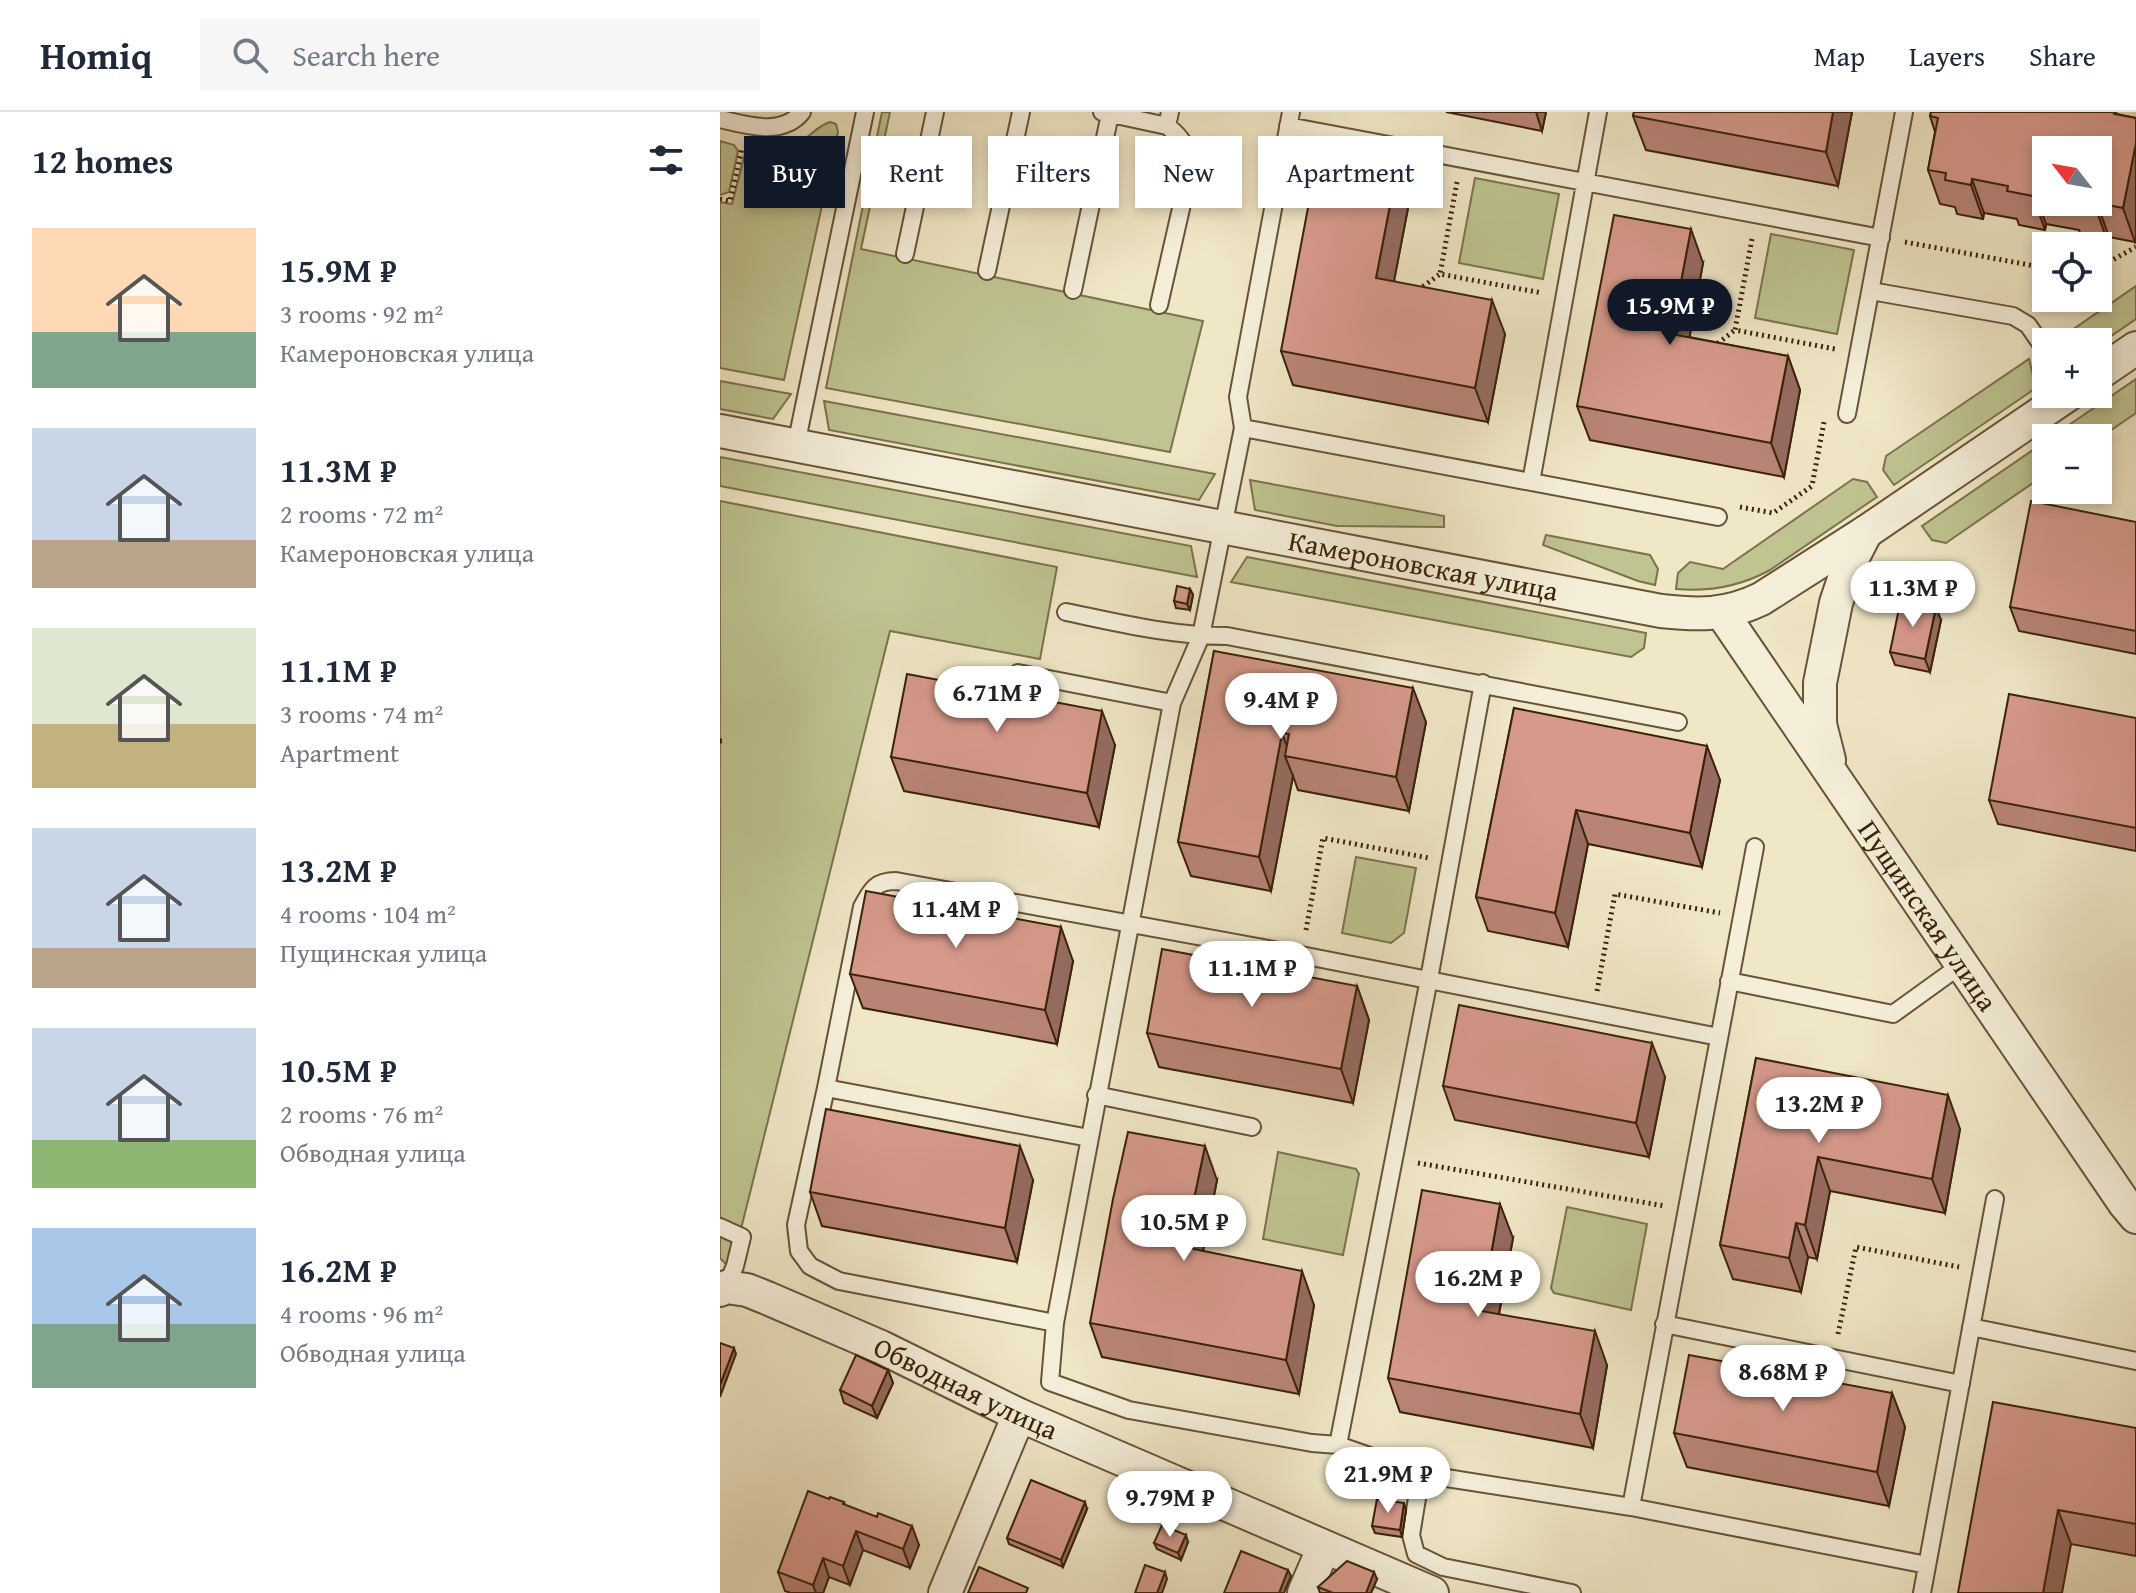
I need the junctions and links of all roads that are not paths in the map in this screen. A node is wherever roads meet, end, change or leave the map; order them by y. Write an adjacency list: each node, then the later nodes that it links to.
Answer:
1 (802, 112): 8 (lane)
2 (865, 112): 25 (lane)
3 (935, 112): 13 (lane)
4 (1021, 112): 14 (lane)
5 (1598, 112): 11 (lane)
6 (1904, 112): 12 (lane)
7 (1106, 113): 9 (lane); 15 (lane)
8 (720, 119)
9 (1169, 119): 17 (lane)
10 (1290, 119): 11 (lane); 23 (lane)
11 (1585, 182): 12 (lane); 26 (lane)
12 (1881, 238): 16 (lane)
13 (905, 254)
14 (987, 271)
15 (1073, 290)
16 (1871, 291): 18 (lane); 22 (lane)
17 (1159, 305)
18 (2032, 331)
19 (2136, 348): 20 (street)
20 (2112, 364)
21 (2048, 408): 29 (street, Камероновская улица)
22 (1847, 414)
23 (1243, 428): 26 (lane); 28 (lane)
24 (720, 431): 25 (street, Камероновская улица)
25 (796, 445): 28 (street, Камероновская улица)
26 (1531, 482): 27 (lane)
27 (1718, 517)
28 (1223, 527): 31 (street, Камероновская улица); 32 (lane)
29 (1866, 532): 31 (street, Камероновская улица); 37 (street)
30 (1066, 612): 32 (lane)
31 (1722, 613): 37 (street, Пущинская улица)
32 (1201, 636): 34 (lane); 35 (lane)
33 (1018, 673): 35 (lane)
34 (1483, 683): 36 (lane); 41 (lane)
35 (1172, 703): 39 (lane)
36 (1678, 722)
37 (1834, 778): 40 (street, Пущинская улица)
38 (1755, 847): 42 (lane)
39 (1130, 923): 41 (lane); 44 (lane); 45 (lane)
40 (1961, 965): 42 (lane); 49 (street, Пущинская улица)
41 (1429, 979): 43 (lane); 58 (lane)
42 (1729, 981): 43 (lane)
43 (1719, 1037): 53 (lane)
44 (826, 1088): 47 (lane); 52 (lane)
45 (1096, 1095): 46 (lane); 47 (lane)
46 (1252, 1127)
47 (1089, 1138): 52 (lane)
48 (1995, 1199): 54 (lane)
49 (2136, 1217)
50 (720, 1227): 51 (lane)
51 (723, 1288): 57 (street, Обводная улица)
52 (1055, 1323): 58 (lane)
53 (1664, 1324): 56 (lane); 60 (lane)
54 (1971, 1327): 55 (lane); 56 (lane)
55 (2136, 1361)
56 (1961, 1384): 62 (lane)
57 (1019, 1415): 61 (street, Обводная улица); 63 (street)
58 (1338, 1445): 59 (lane)
59 (1421, 1474): 60 (lane); 66 (lane)
60 (1631, 1507): 62 (lane)
61 (1324, 1547): 64 (street); 65 (street, Обводная улица)
62 (1927, 1565): 67 (lane)
63 (945, 1593)
64 (1304, 1593)
65 (1432, 1593)
66 (1572, 1593)
67 (1922, 1593)

